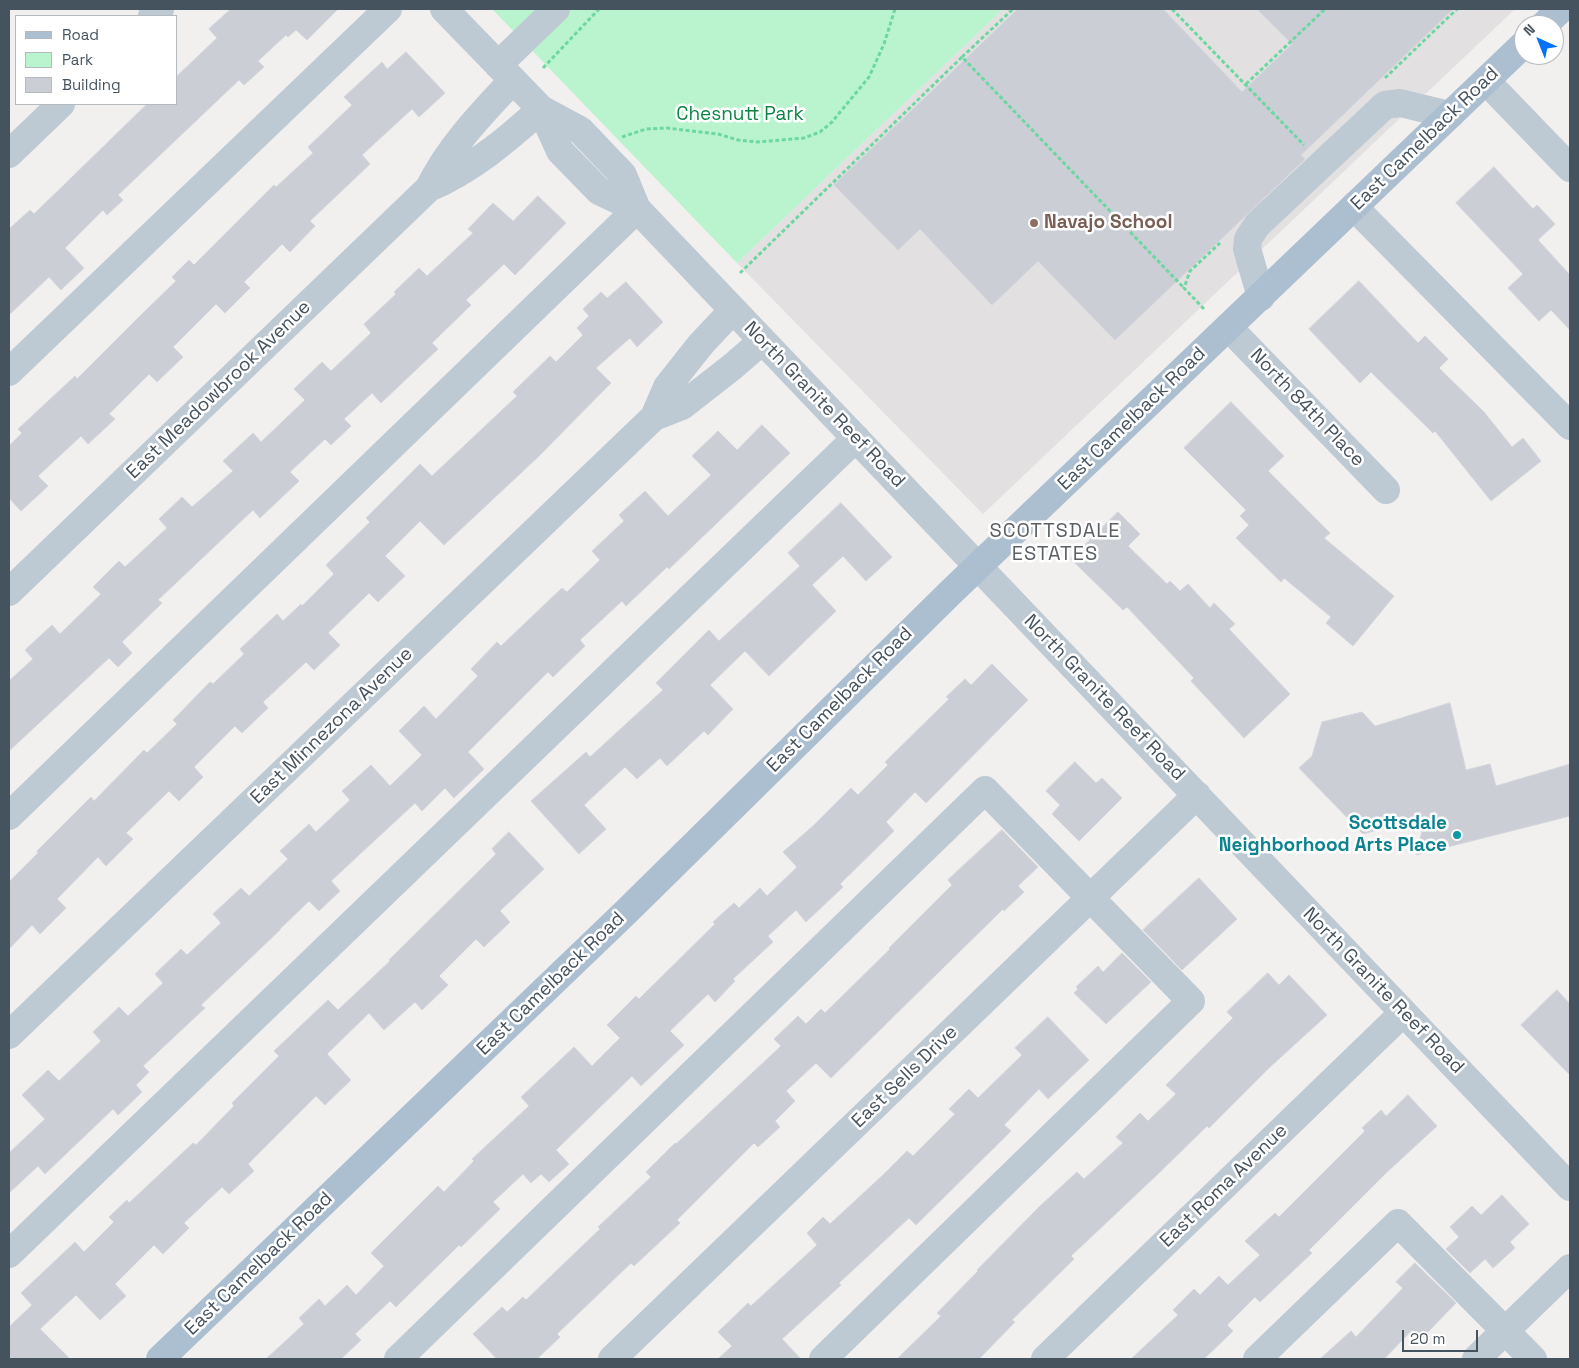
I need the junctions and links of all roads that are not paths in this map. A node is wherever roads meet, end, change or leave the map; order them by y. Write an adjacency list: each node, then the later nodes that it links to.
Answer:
1 (388, 9): 19 (street)
2 (444, 9): 5 (street, North Granite Reef Road)
3 (556, 9): 5 (street, East Meadowbrook Avenue)
4 (1514, 54): 6 (main road, East Camelback Road)
5 (505, 73): 8 (street, North Granite Reef Road); 12 (street, East Meadowbrook Avenue)
6 (1486, 81): 9 (main road, East Camelback Road); 11 (street)
7 (60, 105): 10 (street)
8 (540, 109): 12 (street, East Meadowbrook Avenue); 14 (street, North Granite Reef Road)
9 (1450, 115): 13 (main road, East Camelback Road); 15 (street)
10 (9, 154)
11 (1570, 168)
12 (429, 188): 25 (street, East Meadowbrook Avenue)
13 (1354, 207): 15 (main road, East Camelback Road); 21 (street)
14 (637, 209): 16 (street, North Granite Reef Road); 27 (street)
15 (1261, 296): 17 (main road, East Camelback Road)
16 (733, 310): 18 (street, North Granite Reef Road); 20 (street, East Minnezona Avenue)
17 (1228, 327): 23 (street, North 84th Place); 24 (main road, East Camelback Road)
18 (762, 340): 20 (street, East Minnezona Avenue); 22 (street, North Granite Reef Road)
19 (9, 372)
20 (654, 417): 30 (street, East Minnezona Avenue)
21 (1570, 426)
22 (856, 438): 24 (street, North Granite Reef Road); 32 (street)
23 (1386, 490)
24 (979, 566): 26 (street, North Granite Reef Road); 35 (main road, East Camelback Road)
25 (9, 592)
26 (1197, 795): 28 (street, East Sells Drive); 29 (street, North Granite Reef Road)
27 (9, 816)
28 (1091, 898): 36 (street); 37 (street, East Sells Drive); 38 (street)
29 (1403, 1013): 31 (street, North Granite Reef Road); 39 (street, East Roma Avenue)
30 (9, 1035)
31 (1570, 1187)
32 (9, 1254)
33 (1570, 1268): 34 (street)
34 (1506, 1330): 40 (street); 41 (street); 42 (street)
35 (160, 1359)
36 (398, 1359)
37 (612, 1359)
38 (823, 1359)
39 (1045, 1359)
40 (1257, 1359)
41 (1476, 1359)
42 (1533, 1359)

